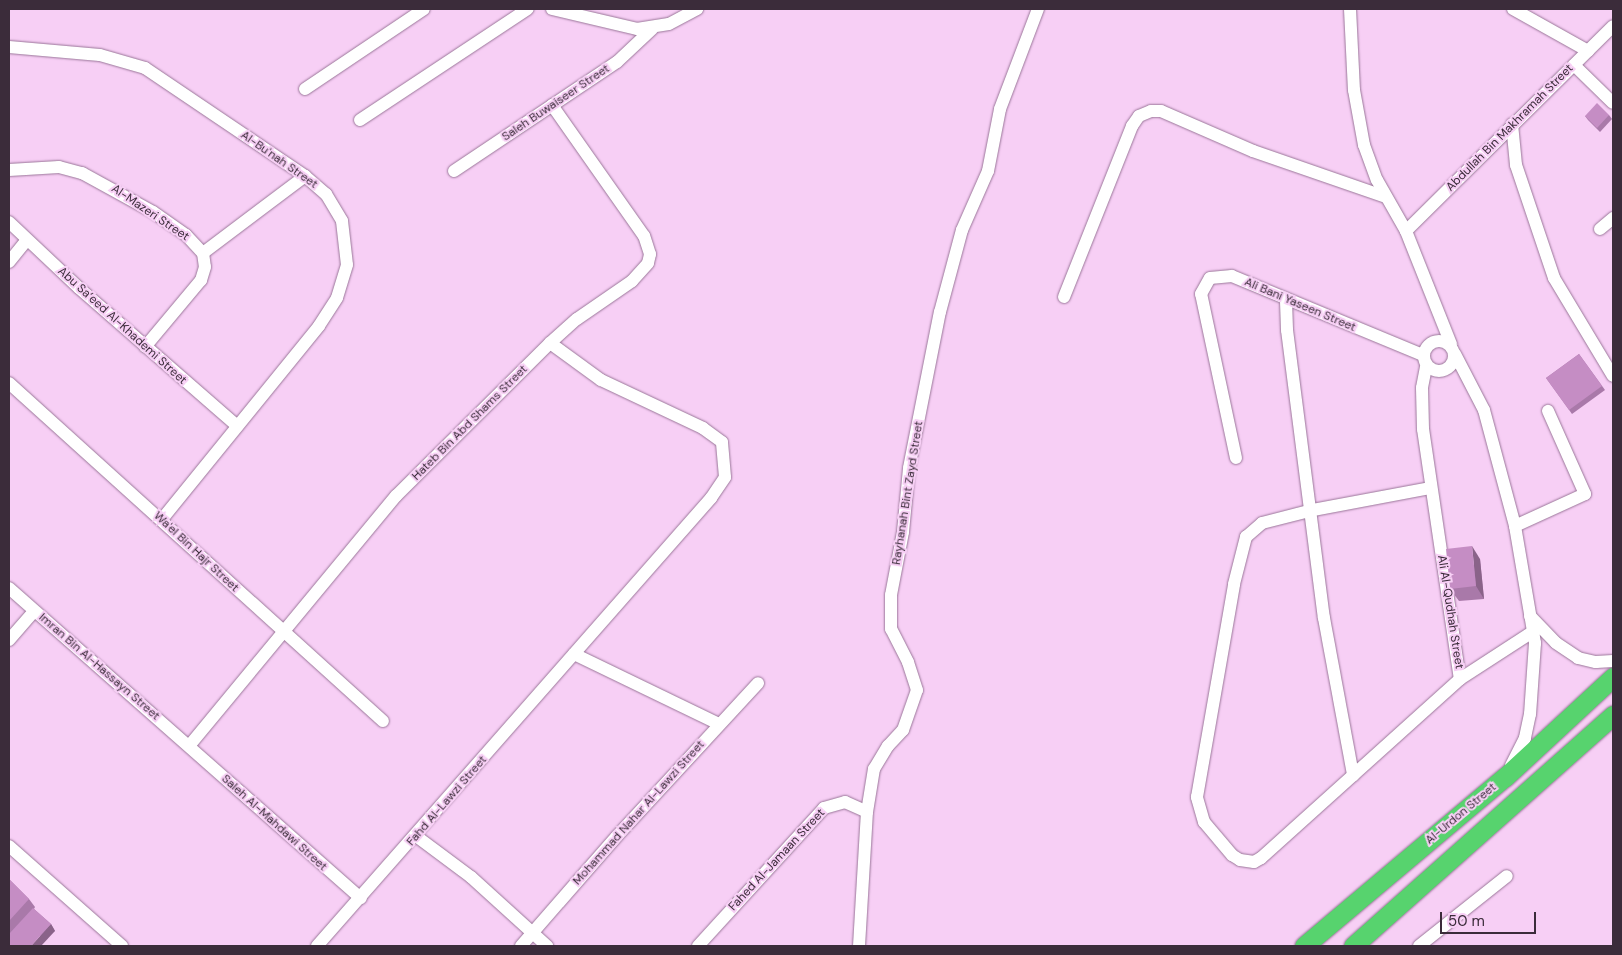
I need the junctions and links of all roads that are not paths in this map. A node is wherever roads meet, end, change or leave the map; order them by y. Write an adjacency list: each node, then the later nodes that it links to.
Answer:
1 (424, 9): 13 (street)
2 (528, 9): 16 (street)
3 (552, 9): 9 (street)
4 (697, 9): 9 (street)
5 (1038, 9): 60 (street, Rayhanah Bint Zayd Street)
6 (1350, 9): 21 (street)
7 (1513, 9): 11 (street)
8 (1613, 26): 11 (street, Abdullah Bin Makhramah Street)
9 (652, 29): 15 (street, Saleh Buwaiseer Street)
10 (9, 47): 20 (street, Al-Bu'nah Street)
11 (1588, 51): 12 (street, Abdullah Bin Makhramah Street)
12 (1574, 65): 14 (street); 17 (street, Abdullah Bin Makhramah Street)
13 (304, 89)
14 (1613, 103)
15 (552, 105): 19 (street, Saleh Buwaiseer Street); 31 (street, Hateb Bin Abd Shams Street)
16 (360, 120)
17 (1512, 124): 25 (street, Abdullah Bin Makhramah Street); 35 (street)
18 (9, 170): 27 (street, Al-Mazeri Street)
19 (454, 171)
20 (305, 176): 27 (street); 38 (street, Al-Bu'nah Street)
21 (1386, 197): 25 (street); 29 (street)
22 (1613, 218): 24 (street)
23 (9, 222): 26 (street, Abu Sa‘eed Al-Khademi Street)
24 (1600, 229)
25 (1406, 231): 33 (street)
26 (27, 240): 28 (street); 32 (street, Abu Sa‘eed Al-Khademi Street)
27 (203, 252): 32 (street)
28 (9, 262)
29 (1064, 297)
30 (1286, 301): 34 (street, Ali Bani Yaseen Street); 39 (street, Ali Bani Yaseen Street); 41 (street)
31 (550, 342): 47 (street, Hateb Bin Abd Shams Street); 49 (street, Fahd Al-Lawzi Street)
32 (145, 347): 38 (street, Abu Sa‘eed Al-Khademi Street)
33 (1453, 349): 34 (street); 34 (street); 43 (street)
34 (1425, 362): 40 (street, Ali Al-Qudhah Street)
35 (1613, 376)
36 (9, 384): 42 (street, Wa'el Bin Hajr Street)
37 (1548, 411): 43 (street)
38 (237, 426): 42 (street, Al-Bu'nah Street)
39 (1236, 458)
40 (1431, 488): 41 (street); 52 (street, Ali Al-Qudhah Street)
41 (1312, 510): 58 (street); 58 (street, Ali Al-Qudhah Street)
42 (162, 519): 47 (street, Wa'el Bin Hajr Street)
43 (1515, 526): 46 (street)
44 (9, 588): 45 (street, Imran Bin Al-Hassayn Street)
45 (34, 611): 48 (street); 57 (street, Imran Bin Al-Hassayn Street)
46 (1536, 629): 50 (street); 52 (street); 59 (street)
47 (285, 632): 55 (street, Wa'el Bin Hajr Street); 57 (street, Hateb Bin Abd Shams Street)
48 (9, 640)
49 (574, 654): 56 (street); 61 (street, Fahd Al-Lawzi Street)
50 (1613, 662)
51 (1613, 677): 59 (highway, Al-Urdon Street)
52 (1460, 679): 58 (street, Ali Al-Qudhah Street)
53 (758, 682): 56 (street, Mohammad Nahar Al-Lawzi Street)
54 (1613, 715): 73 (highway)
55 (383, 721)
56 (719, 724): 65 (street, Mohammad Nahar Al-Lawzi Street)
57 (189, 746): 64 (street, Saleh Al-Mahdawi Street)
58 (1353, 775)
59 (1505, 777): 72 (highway, Al-Urdon Street)
60 (867, 812): 70 (street, Fahed Al-Jamaan Street); 71 (street, Rayhanah Bint Zayd Street)
61 (416, 836): 64 (street, Fahd Al-Lawzi Street); 65 (street)
62 (9, 846): 66 (street)
63 (1507, 876): 74 (street)
64 (360, 898): 67 (street, Fahd Al-Lawzi Street)
65 (534, 933): 68 (street, Mohammad Nahar Al-Lawzi Street); 69 (street)
66 (122, 946)
67 (317, 946)
68 (522, 946)
69 (548, 946)
70 (698, 946)
71 (859, 946)
72 (1304, 946)
73 (1353, 946)
74 (1418, 946)

